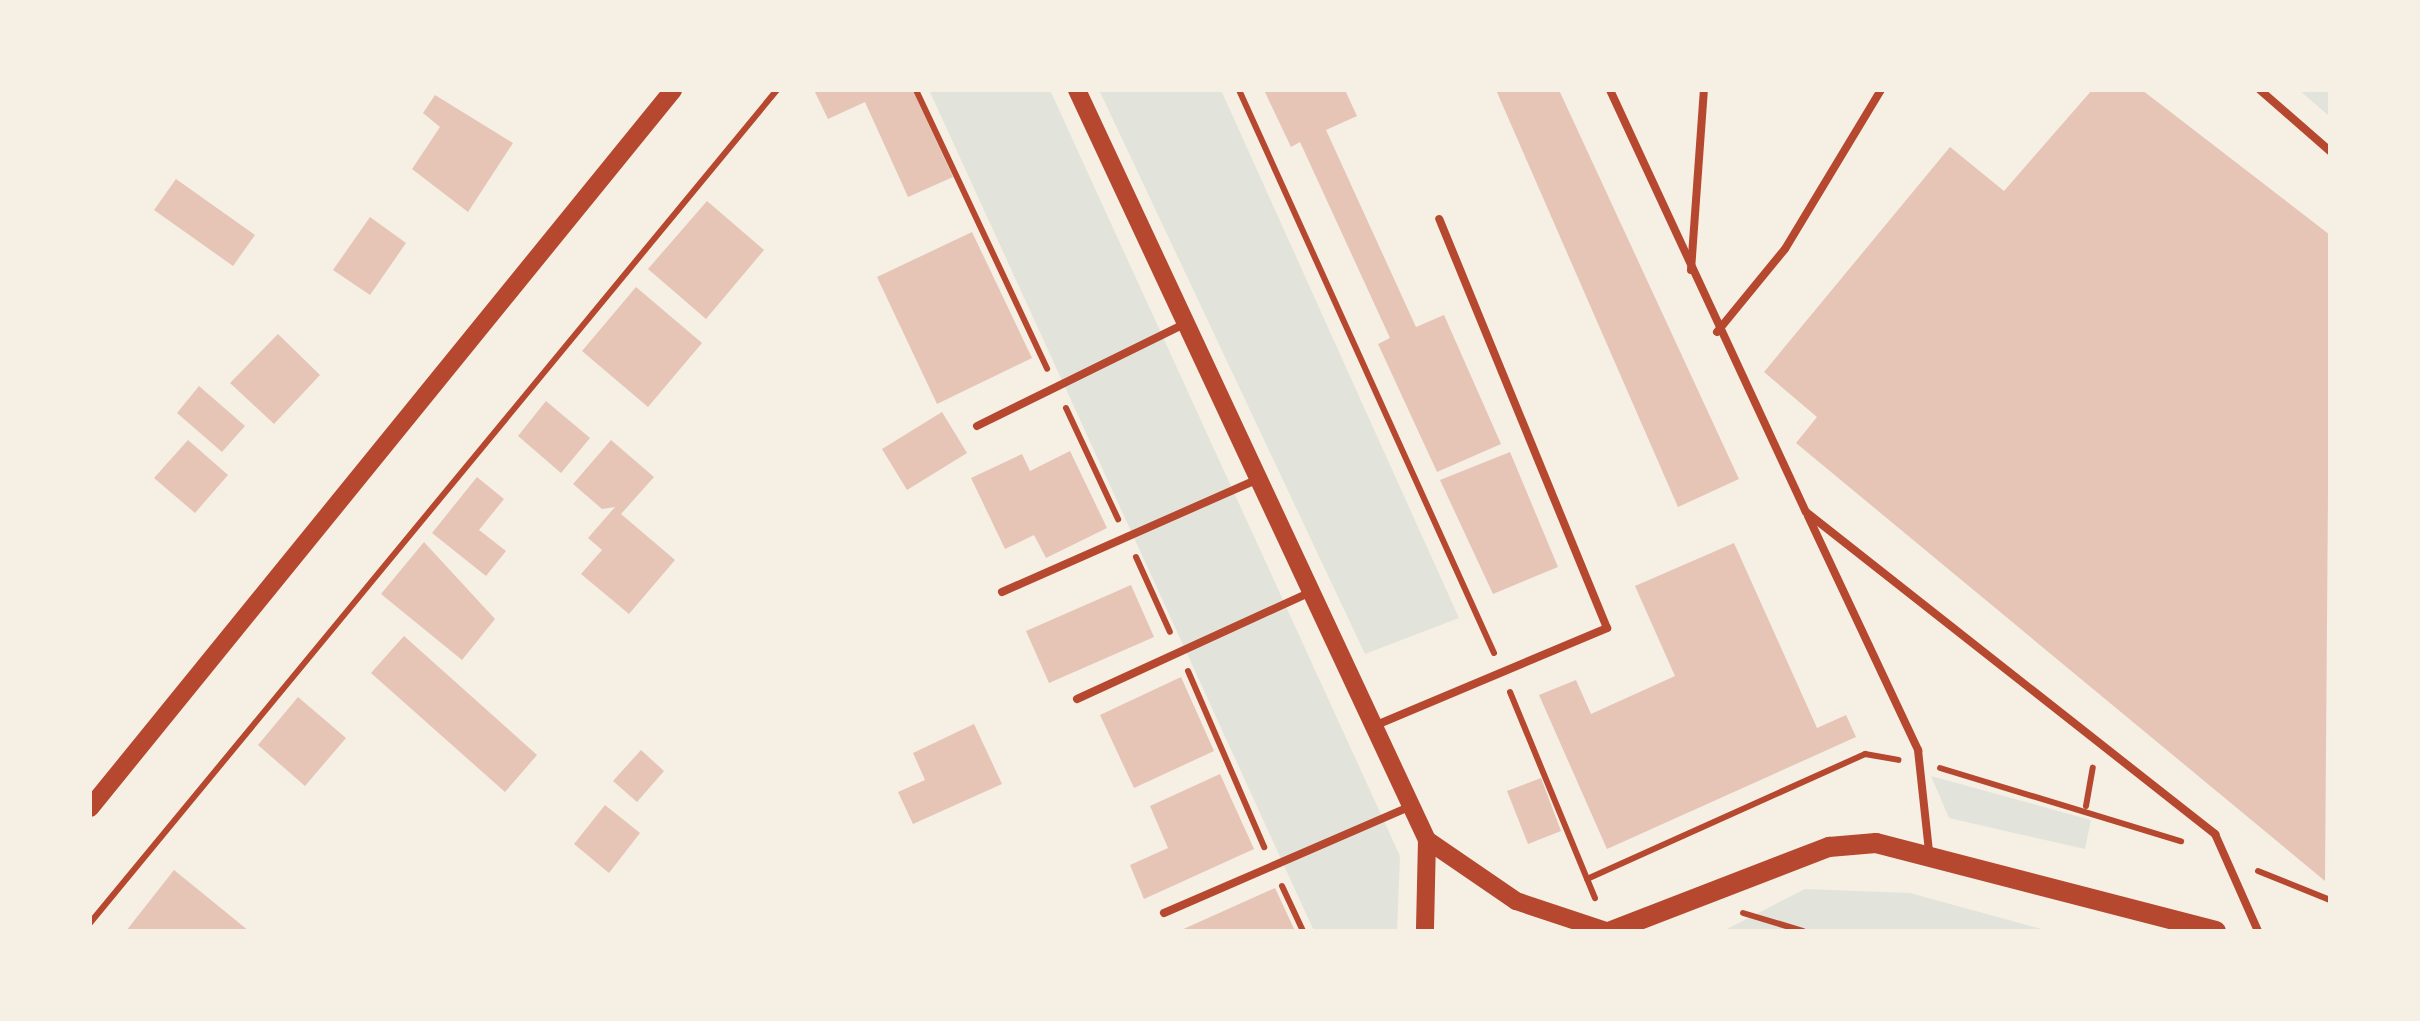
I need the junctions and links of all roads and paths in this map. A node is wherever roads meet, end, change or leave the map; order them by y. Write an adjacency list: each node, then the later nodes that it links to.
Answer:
1 (672, 90): 28 (street)
2 (776, 90): 40 (path)
3 (916, 90): 15 (path)
4 (1077, 90): 13 (street)
5 (1239, 90): 23 (path)
6 (1610, 90): 12 (lane)
7 (1704, 90): 12 (lane)
8 (1880, 90): 14 (lane)
9 (2260, 90): 10 (lane)
10 (2330, 151)
11 (1439, 219): 23 (lane)
12 (1691, 274): 14 (lane)
13 (1186, 322): 15 (lane); 17 (street)
14 (1717, 332): 18 (lane)
15 (1056, 387): 16 (lane); 19 (path)
16 (976, 426)
17 (1258, 478): 19 (lane); 21 (street)
18 (1806, 512): 26 (lane); 31 (lane)
19 (1126, 538): 20 (lane); 22 (path)
20 (1002, 592)
21 (1311, 592): 22 (lane); 25 (street)
22 (1180, 652): 24 (lane); 32 (path)
23 (1501, 670): 25 (lane); 33 (path)
24 (1077, 699)
25 (1374, 726): 27 (street)
26 (1920, 764): 30 (lane); 31 (path); 33 (path)
27 (1411, 806): 29 (street); 32 (lane)
28 (90, 808)
29 (1427, 840): 41 (street); 43 (street)
30 (1930, 851): 41 (main road); 46 (main road)
31 (2226, 858): 34 (path); 47 (lane)
32 (1272, 866): 36 (lane); 42 (path)
33 (1587, 879): 41 (path)
34 (2330, 900)
35 (1757, 904): 37 (path)
36 (1164, 912)
37 (1745, 913): 38 (path); 39 (path)
38 (1730, 919)
39 (1770, 920): 44 (path); 45 (path)
40 (90, 923)
41 (1606, 925)
42 (1303, 931)
43 (1425, 931)
44 (1774, 931)
45 (1803, 931)
46 (2216, 931)
47 (2258, 931)

